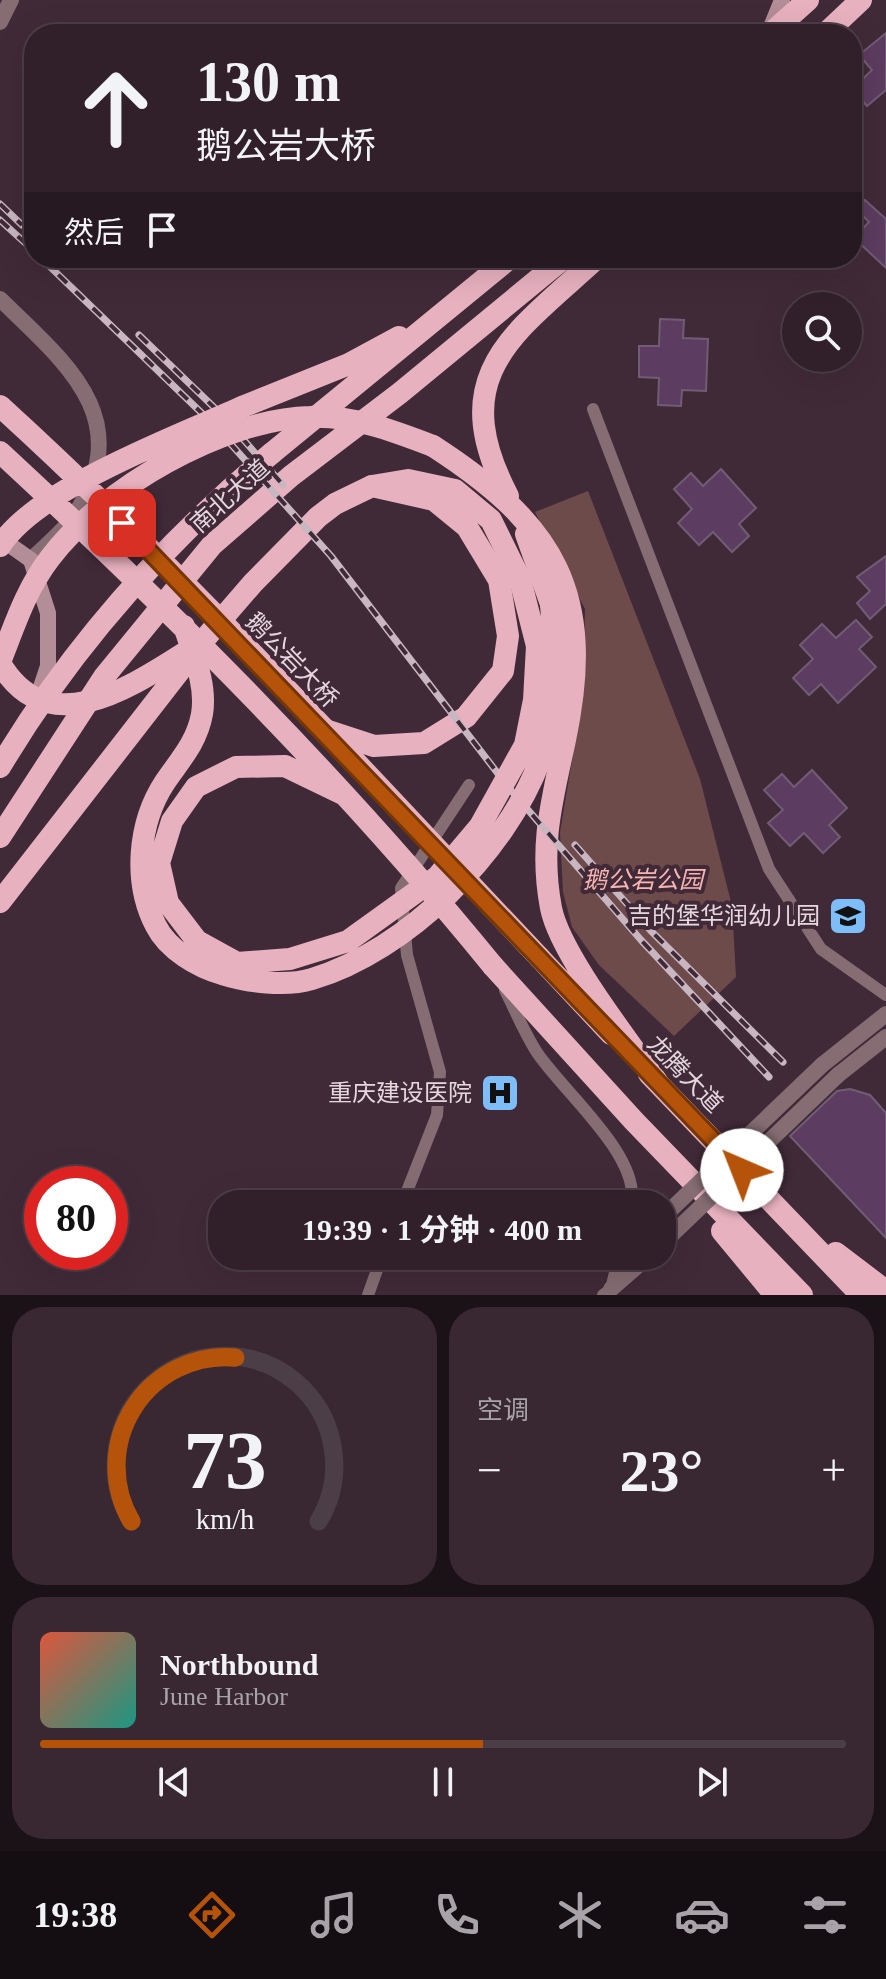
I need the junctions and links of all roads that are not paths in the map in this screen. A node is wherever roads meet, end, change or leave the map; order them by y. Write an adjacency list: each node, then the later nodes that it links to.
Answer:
1 (11, 0): 6 (street)
2 (782, 0): 7 (main road)
3 (808, 0): 8 (highway)
4 (861, 0): 9 (highway)
5 (873, 0): 10 (main road)
6 (0, 22)
7 (773, 24)
8 (780, 24)
9 (835, 24)
10 (837, 24)
11 (498, 268): 15 (highway, 南北大道)
12 (552, 268): 32 (highway, 南北大道, bridge)
13 (586, 268): 20 (highway)
14 (0, 299): 23 (street)
15 (458, 302): 22 (highway, bridge); 28 (highway, 南北大道, bridge)
16 (0, 406): 27 (highway, 鹅公岩大桥, bridge)
17 (593, 409): 36 (street)
18 (0, 452): 24 (highway, bridge)
19 (372, 486): 25 (highway); 27 (highway, bridge); 31 (highway, bridge)
20 (514, 508): 24 (highway, bridge); 26 (highway, bridge); 39 (highway)
21 (0, 538): 23 (main road)
22 (0, 546)
23 (31, 560): 29 (main road)
24 (184, 626): 31 (highway, bridge)
25 (202, 642): 26 (highway, bridge); 33 (highway, bridge)
26 (0, 663)
27 (322, 729): 34 (highway, 鹅公岩大桥, bridge)
28 (0, 767)
29 (0, 775)
30 (469, 785): 41 (street)
31 (343, 794): 35 (highway, bridge)
32 (0, 837)
33 (0, 902)
34 (539, 957): 39 (highway, 龙腾大道)
35 (493, 966): 40 (highway); 42 (street)
36 (886, 995)
37 (886, 1014): 43 (street, bridge)
38 (886, 1037): 45 (street, bridge)
39 (658, 1083): 44 (highway, 龙腾大道)
40 (634, 1121): 53 (highway); 54 (highway)
41 (408, 1190)
42 (634, 1190)
43 (676, 1205)
44 (784, 1214): 50 (highway); 55 (highway, 龙腾大道)
45 (676, 1231)
46 (377, 1270): 52 (street)
47 (614, 1270): 51 (street)
48 (622, 1270): 51 (street)
49 (633, 1270): 51 (street)
50 (886, 1291)
51 (607, 1292)
52 (368, 1295)
53 (775, 1295)
54 (802, 1295)
55 (861, 1295)

